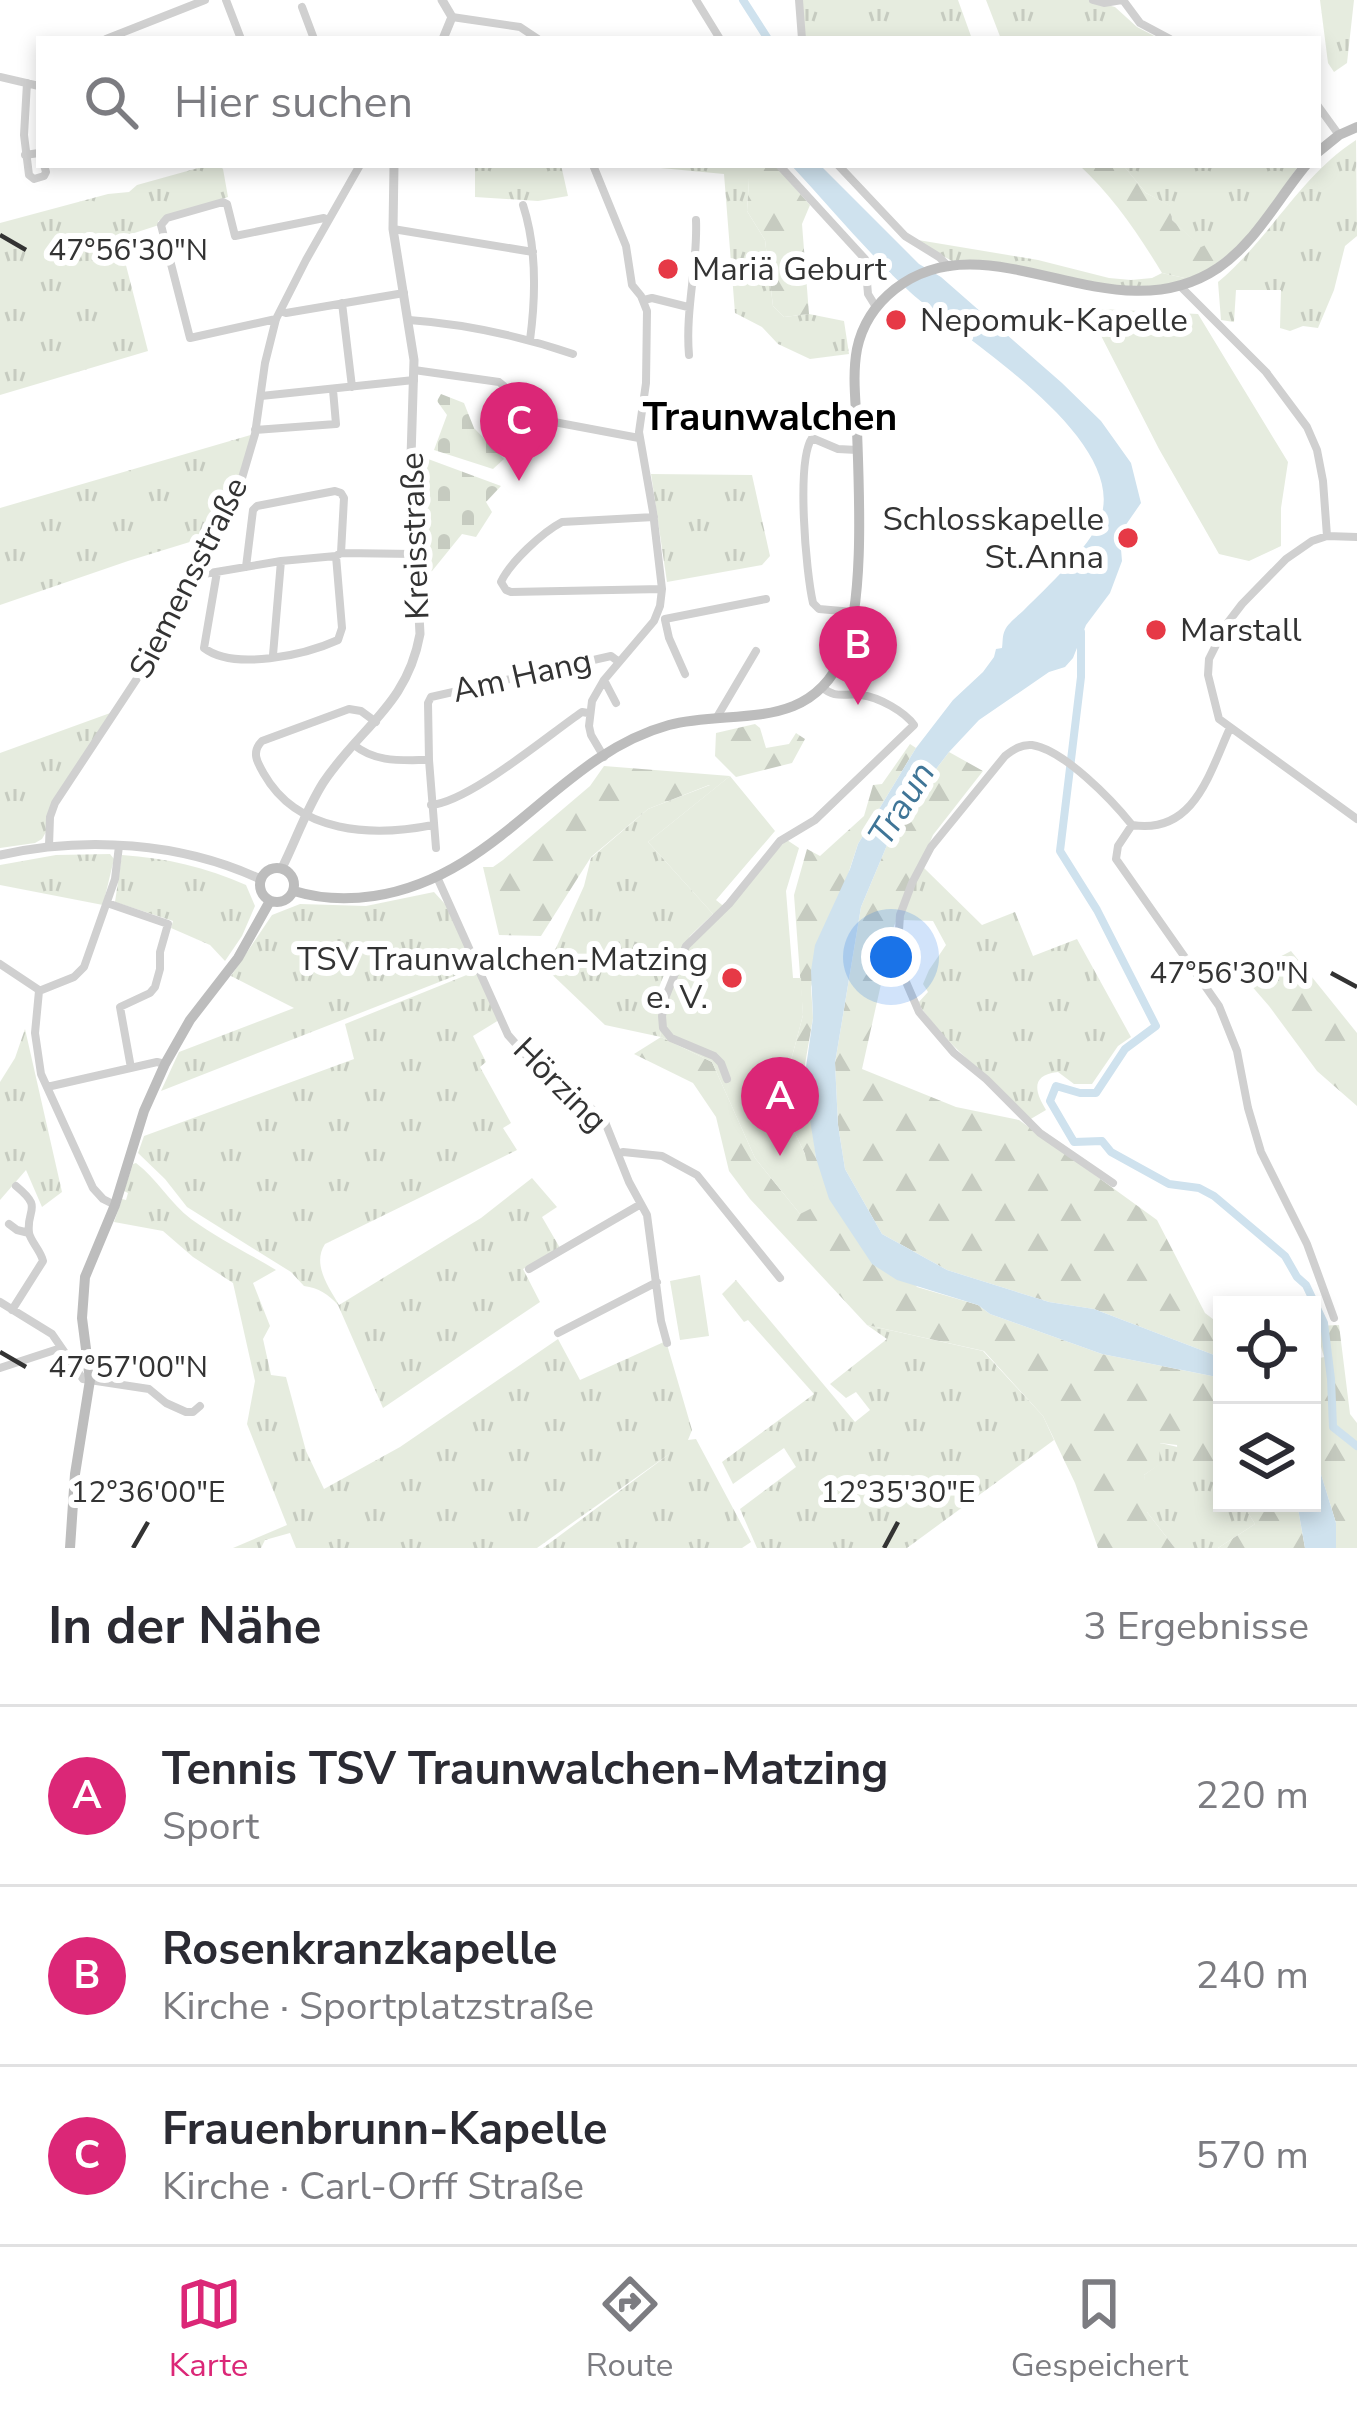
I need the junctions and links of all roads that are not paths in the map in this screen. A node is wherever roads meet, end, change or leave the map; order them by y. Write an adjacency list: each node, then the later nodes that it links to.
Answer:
1 (205, 0): 10 (street)
2 (226, 0): 11 (street)
3 (442, 0): 9 (street)
4 (696, 0): 15 (street)
5 (799, 0): 16 (street)
6 (1094, 0): 7 (street)
7 (1122, 0): 17 (street)
8 (302, 7): 12 (street)
9 (452, 16): 13 (street); 14 (street)
10 (114, 36)
11 (240, 36)
12 (313, 36)
13 (444, 36)
14 (534, 36)
15 (718, 36)
16 (802, 36)
17 (1164, 36)
18 (0, 77): 19 (street)
19 (27, 83): 20 (street); 21 (street)
20 (36, 85)
21 (25, 95): 22 (street); 28 (street)
22 (36, 96)
23 (1321, 110): 25 (street)
24 (1357, 127): 25 (main road)
25 (1339, 135): 26 (main road)
26 (1321, 150)
27 (36, 153): 28 (street)
28 (25, 155): 29 (street)
29 (45, 168)
30 (358, 168): 37 (street, Siemensstraße)
31 (394, 168): 39 (street, Kreisstraße)
32 (594, 168): 44 (street)
33 (782, 168): 46 (street)
34 (841, 168): 41 (street)
35 (1304, 168): 42 (main road)
36 (523, 205): 40 (street)
37 (328, 220): 48 (street, Siemensstraße); 48 (street)
38 (696, 220): 47 (street)
39 (393, 230): 40 (street); 43 (street, Kreisstraße)
40 (533, 252): 50 (street)
41 (943, 268): 42 (main road); 46 (main road)
42 (1180, 286): 61 (street)
43 (404, 293): 45 (street); 49 (street, Kreisstraße)
44 (644, 300): 47 (street); 58 (street)
45 (342, 303): 48 (street); 54 (street)
46 (877, 307): 59 (main road)
47 (688, 308): 52 (street)
48 (278, 315): 56 (street, Siemensstraße)
49 (409, 320): 50 (street); 53 (street, Kreisstraße)
50 (530, 340): 51 (street)
51 (573, 354)
52 (689, 355)
53 (414, 375): 54 (street); 58 (street); 63 (street, Kreisstraße)
54 (352, 387): 55 (street)
55 (333, 390): 56 (street); 57 (street)
56 (260, 396): 57 (street, Siemensstraße)
57 (255, 430): 93 (street, Siemensstraße)
58 (639, 438): 60 (street)
59 (857, 450): 71 (main road); 71 (street)
60 (654, 517): 69 (street); 69 (street)
61 (1327, 536): 62 (street); 83 (street)
62 (1357, 537)
63 (415, 554): 64 (street); 82 (street, Kreisstraße)
64 (339, 555): 65 (street); 66 (street); 74 (street)
65 (280, 561): 66 (street); 74 (street)
66 (245, 567): 67 (street)
67 (217, 572): 68 (street); 74 (street)
68 (204, 574)
69 (662, 589): 72 (street)
70 (766, 599): 72 (street)
71 (854, 612): 78 (main road)
72 (661, 616): 75 (street); 76 (street)
73 (756, 651): 81 (street)
74 (273, 656)
75 (619, 662): 77 (street); 86 (street, Am Hang)
76 (686, 674)
77 (604, 680): 79 (street); 80 (street)
78 (821, 687): 81 (main road); 106 (street)
79 (616, 703)
80 (588, 713): 85 (street); 87 (street)
81 (717, 719): 85 (main road)
82 (376, 722): 84 (street, Kreisstraße); 88 (street)
83 (1230, 728): 89 (street); 91 (street)
84 (354, 745): 86 (street); 88 (street, Kreisstraße)
85 (604, 758): 97 (main road)
86 (429, 760): 87 (street, Am Hang)
87 (431, 806): 90 (street, Am Hang)
88 (306, 814): 90 (street); 96 (street, Kreisstraße)
89 (1357, 819)
90 (433, 825): 94 (street, Am Hang)
91 (1132, 825): 109 (street); 120 (street)
92 (119, 846): 93 (street); 98 (street); 101 (street)
93 (49, 847): 95 (street)
94 (436, 848)
95 (0, 855)
96 (282, 868): 98 (main road); 99 (main road)
97 (437, 877): 99 (main road); 108 (street, Hörzing)
98 (260, 879): 100 (main road)
99 (294, 891): 100 (main road)
100 (270, 901): 104 (main road)
101 (107, 903): 103 (street); 105 (street)
102 (0, 964): 103 (street)
103 (39, 991): 107 (street)
104 (165, 1064): 105 (street); 112 (main road)
105 (131, 1068): 107 (street)
106 (727, 1078)
107 (47, 1087): 112 (street)
108 (618, 1154): 111 (street, Hörzing); 116 (street, Hörzing)
109 (1113, 1184)
110 (16, 1186): 114 (street)
111 (641, 1204): 115 (street); 117 (street, Hörzing)
112 (115, 1205): 125 (main road)
113 (9, 1224): 114 (street)
114 (29, 1233): 119 (street)
115 (529, 1269)
116 (780, 1278)
117 (657, 1282): 121 (street); 122 (street, Hörzing)
118 (0, 1302): 119 (street)
119 (11, 1310): 123 (street)
120 (1334, 1318)
121 (558, 1333)
122 (667, 1343)
123 (62, 1348): 124 (street); 125 (street)
124 (0, 1368)
125 (90, 1380): 126 (street); 127 (main road)
126 (200, 1406)
127 (70, 1548)

